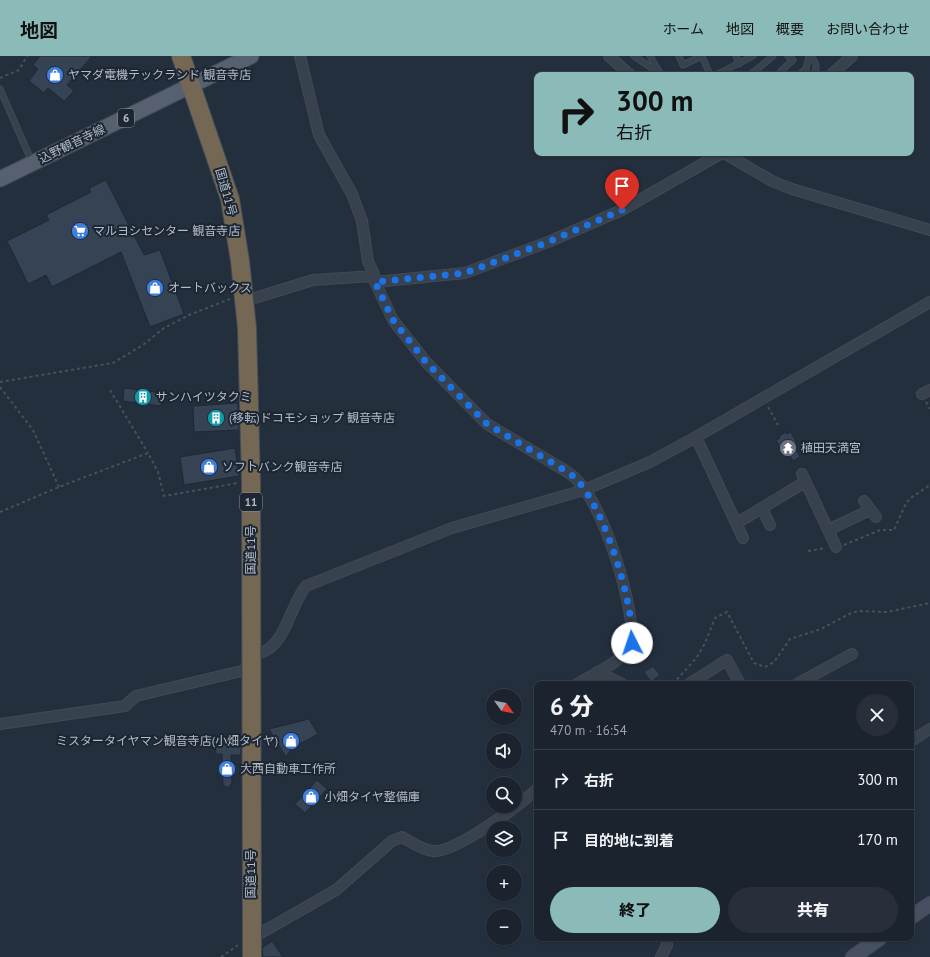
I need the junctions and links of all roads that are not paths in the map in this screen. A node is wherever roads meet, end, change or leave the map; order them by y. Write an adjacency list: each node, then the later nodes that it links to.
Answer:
1 (181, 56): 26 (highway, 国道11号 / 11)
2 (251, 56): 26 (main road, 込野観音寺線 / 6)
3 (300, 56): 35 (street)
4 (610, 56): 16 (street)
5 (634, 56): 17 (lane)
6 (679, 56): 7 (lane)
7 (702, 56): 19 (lane)
8 (736, 56): 15 (lane)
9 (752, 56): 15 (lane)
10 (773, 56): 21 (lane)
11 (788, 56): 22 (lane)
12 (810, 56): 23 (lane); 24 (lane)
13 (852, 56): 25 (street)
14 (652, 57): 18 (lane)
15 (739, 64): 20 (lane)
16 (627, 72)
17 (656, 72)
18 (658, 72)
19 (709, 72)
20 (722, 72)
21 (754, 72)
22 (782, 72)
23 (802, 72)
24 (815, 72)
25 (834, 72)
26 (192, 86): 32 (main road, 込野観音寺線 / 6); 36 (highway, 国道11号 / 11)
27 (0, 89): 32 (lane)
28 (718, 156): 35 (street)
29 (728, 156): 31 (street)
30 (740, 156): 31 (street)
31 (735, 160): 34 (street)
32 (32, 162): 33 (main road, 込野観音寺線 / 6)
33 (0, 179)
34 (930, 230)
35 (375, 279): 36 (street); 39 (street)
36 (244, 297): 48 (highway, 国道11号 / 11)
37 (930, 302): 38 (street)
38 (696, 437): 39 (street); 42 (street)
39 (584, 490): 48 (street); 49 (street)
40 (864, 501): 44 (street)
41 (762, 508): 42 (street); 43 (street); 44 (street)
42 (737, 523): 45 (street)
43 (770, 525)
44 (828, 530): 46 (street)
45 (743, 538)
46 (836, 547)
47 (852, 654): 54 (street)
48 (250, 662): 55 (street); 61 (highway, 国道11号 / 11)
49 (597, 672): 50 (street); 51 (street)
50 (581, 681)
51 (616, 681)
52 (694, 681): 53 (street)
53 (738, 681)
54 (802, 681)
55 (0, 724)
56 (930, 729): 57 (street)
57 (914, 739)
58 (534, 792): 61 (street)
59 (930, 904): 60 (street)
60 (914, 915)
61 (252, 938): 64 (highway, 国道11号 / 11)
62 (666, 941): 65 (street)
63 (876, 941): 66 (street)
64 (252, 957)
65 (661, 957)
66 (853, 957)

